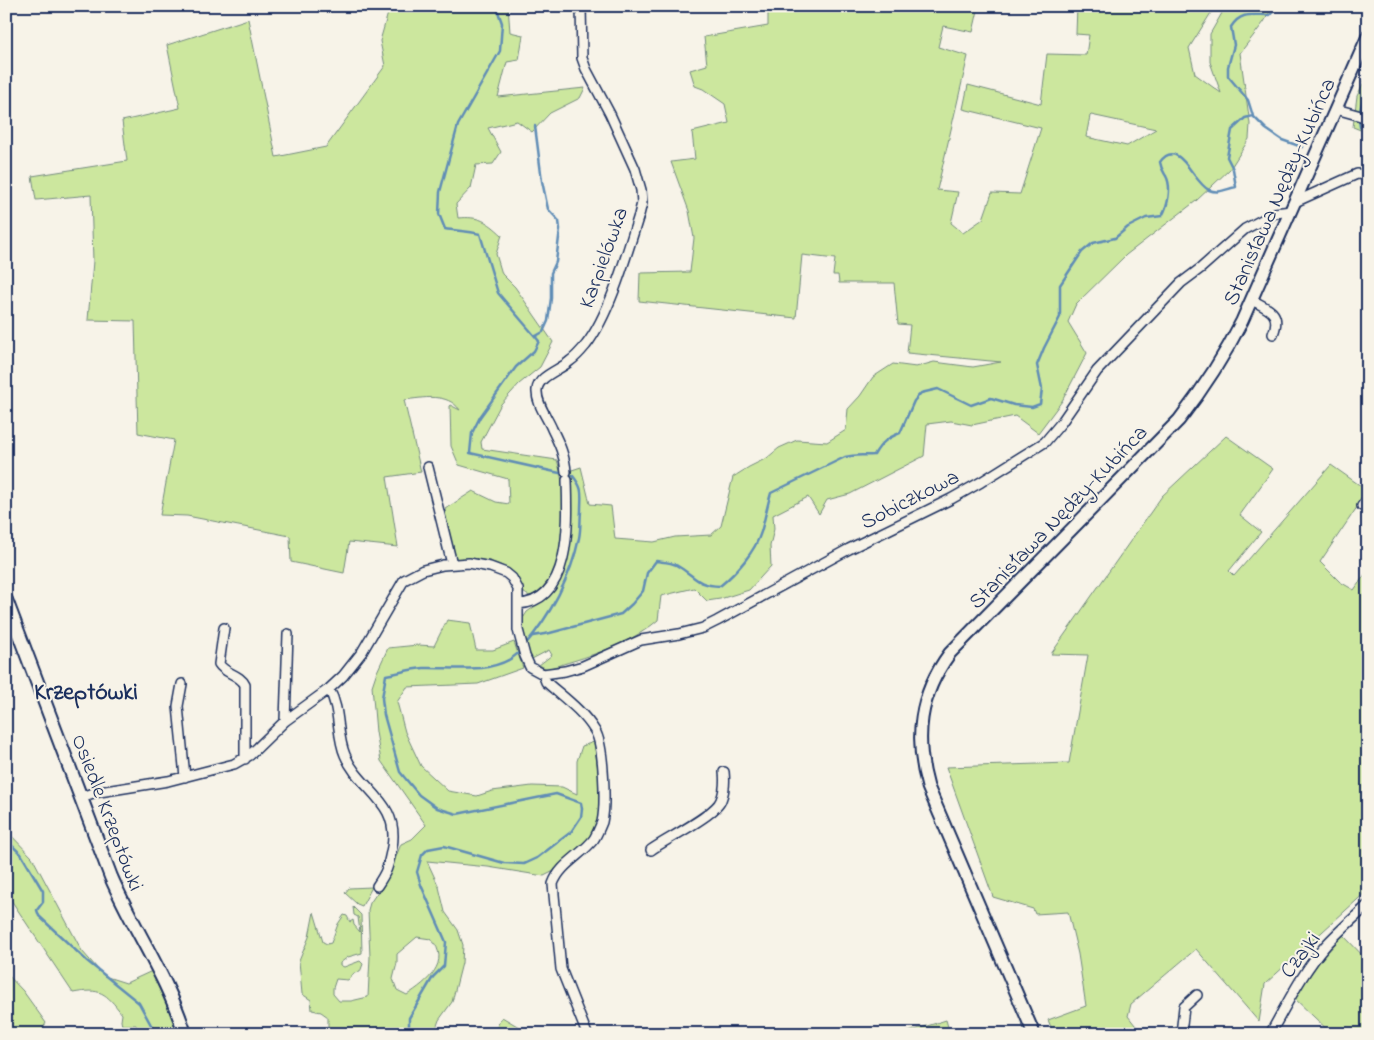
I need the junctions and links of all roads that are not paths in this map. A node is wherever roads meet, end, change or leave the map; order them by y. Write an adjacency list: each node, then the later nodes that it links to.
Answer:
1 (581, 6): 12 (street, Karpielówka)
2 (1368, 36): 3 (street, Stanisława Nędzy-Kubińca)
3 (1336, 109): 4 (street); 6 (street, Stanisława Nędzy-Kubińca)
4 (1368, 118)
5 (1368, 175): 6 (street, Sobiczkowa)
6 (1293, 206): 7 (street, Stanisława Nędzy-Kubińca); 15 (street, Sobiczkowa)
7 (1252, 300): 8 (street); 29 (street, Stanisława Nędzy-Kubińca)
8 (1273, 334)
9 (428, 468): 10 (street)
10 (452, 564): 12 (street); 17 (street)
11 (6, 600): 22 (main road, Osiedle Krzeptówki)
12 (518, 604): 15 (street)
13 (224, 628): 19 (street)
14 (288, 634): 18 (street)
15 (543, 674): 28 (street)
16 (182, 684): 21 (street)
17 (329, 689): 18 (street); 24 (street)
18 (285, 721): 19 (street)
19 (244, 759): 21 (street)
20 (724, 772): 23 (street)
21 (185, 777): 22 (street)
22 (81, 797): 27 (main road, Osiedle Krzeptówki)
23 (651, 850)
24 (377, 886)
25 (1368, 904): 31 (street, Czajki)
26 (1197, 995): 30 (street)
27 (185, 1034)
28 (588, 1034)
29 (1034, 1034)
30 (1181, 1034)
31 (1270, 1034)

